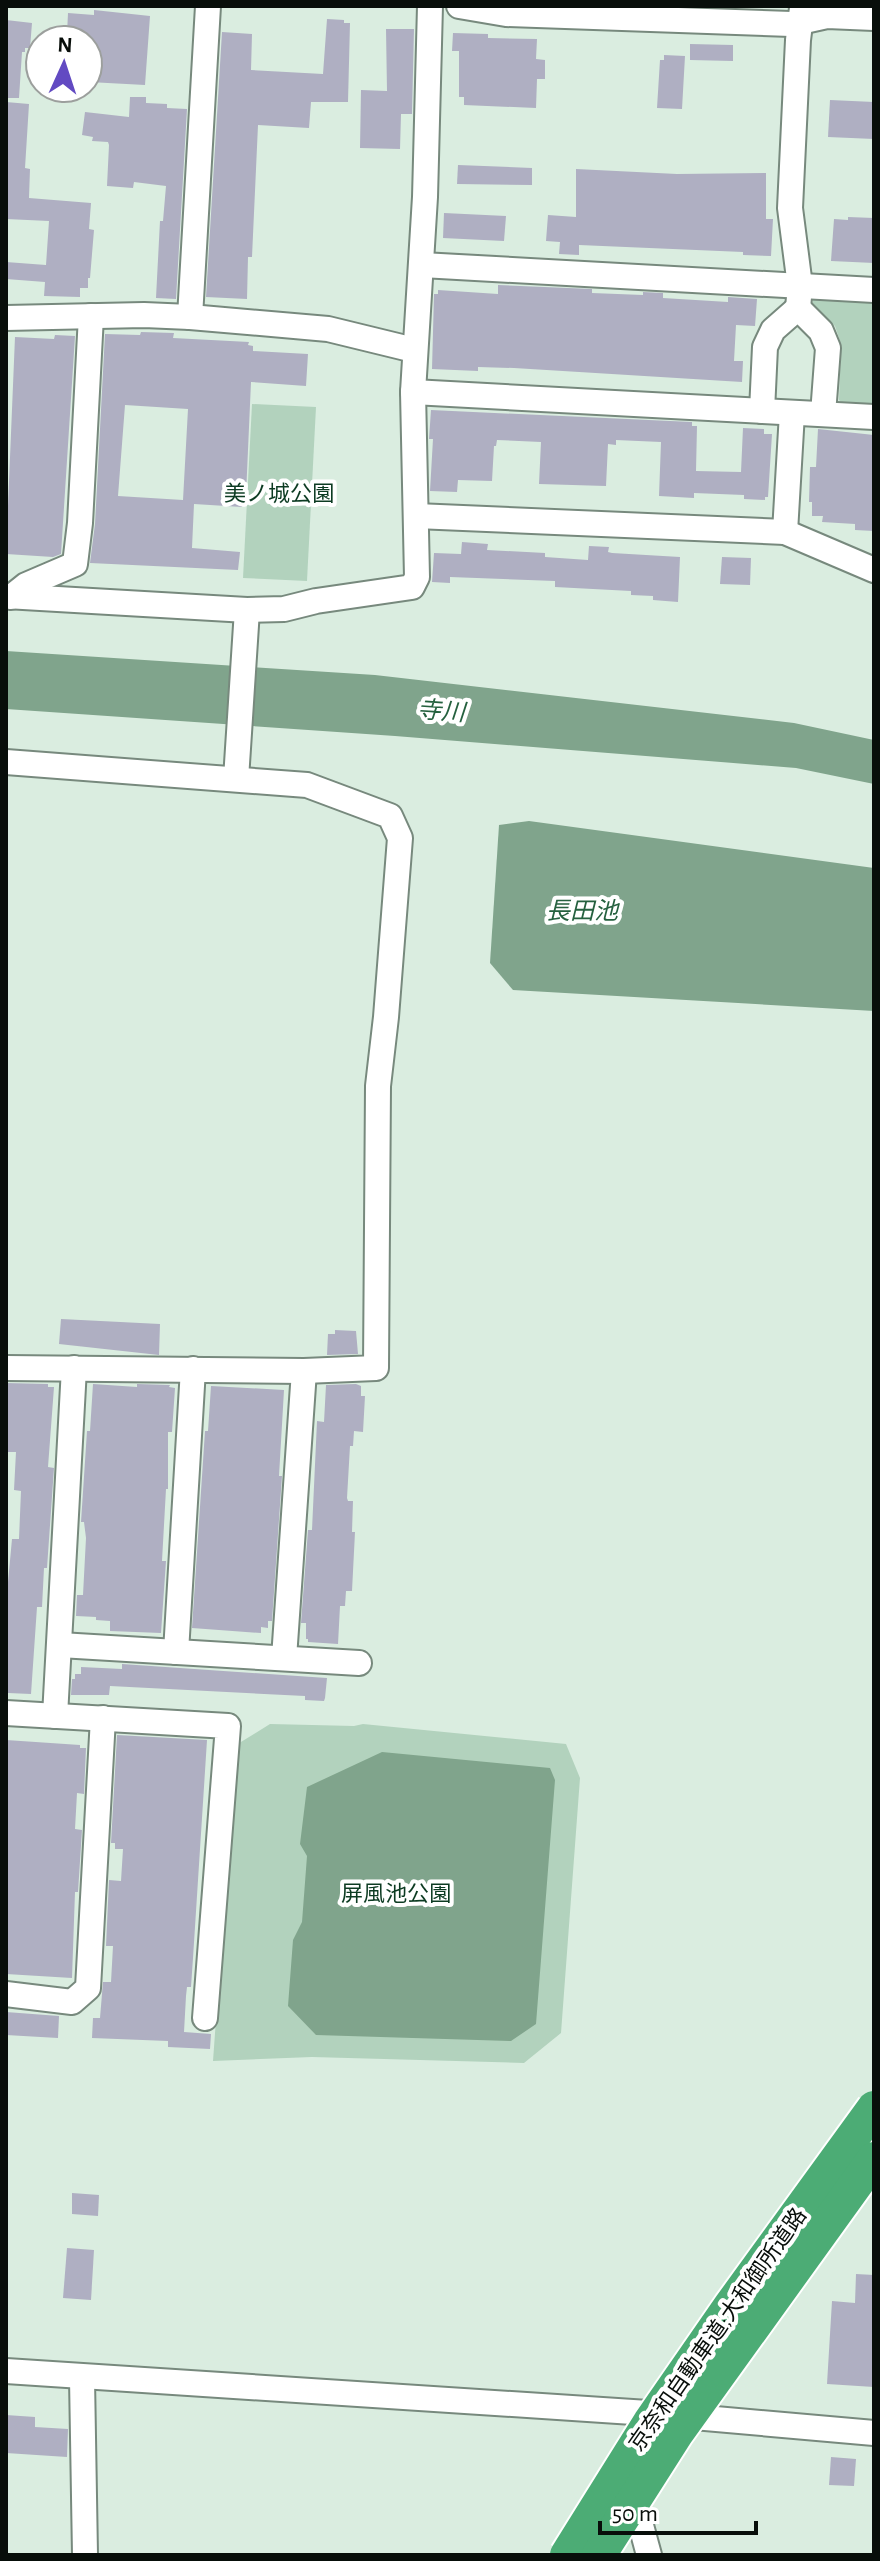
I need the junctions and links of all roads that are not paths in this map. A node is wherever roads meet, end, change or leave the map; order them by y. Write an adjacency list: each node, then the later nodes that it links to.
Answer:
1 (208, 6): 10 (street)
2 (430, 6): 6 (street)
3 (459, 6): 4 (street)
4 (802, 13): 5 (street); 8 (street)
5 (874, 18)
6 (422, 265): 8 (street); 12 (street)
7 (874, 290): 8 (street)
8 (799, 297): 14 (street); 16 (street)
9 (91, 316): 10 (street); 11 (street); 21 (street)
10 (190, 317): 12 (street)
11 (6, 318)
12 (414, 350): 13 (street)
13 (413, 392): 14 (street); 18 (street)
14 (762, 411): 15 (street)
15 (792, 413): 16 (street); 19 (street)
16 (823, 414): 17 (street)
17 (874, 417)
18 (416, 516): 19 (street); 22 (street)
19 (785, 532): 20 (street)
20 (874, 570)
21 (9, 597): 22 (street)
22 (247, 616): 24 (street)
23 (6, 762): 24 (street)
24 (237, 771): 28 (street)
25 (6, 1368): 26 (street)
26 (74, 1368): 27 (street); 29 (street)
27 (193, 1369): 28 (street); 30 (street)
28 (304, 1371): 31 (street)
29 (60, 1645): 30 (street); 34 (street)
30 (176, 1652): 31 (street)
31 (284, 1658): 32 (street)
32 (359, 1663)
33 (6, 1713): 34 (street)
34 (55, 1716): 35 (street)
35 (103, 1718): 36 (street); 37 (street)
36 (6, 1994)
37 (205, 2018)
38 (874, 2108): 45 (highway, 京奈和自動車道;大和御所道路, bridge)
39 (874, 2159): 46 (highway, 京奈和自動車道;大和御所道路, bridge)
40 (6, 2371): 41 (street)
41 (82, 2378): 42 (street); 44 (street)
42 (874, 2433)
43 (636, 2507): 47 (street)
44 (85, 2555)
45 (567, 2555)
46 (599, 2555)
47 (649, 2555)

